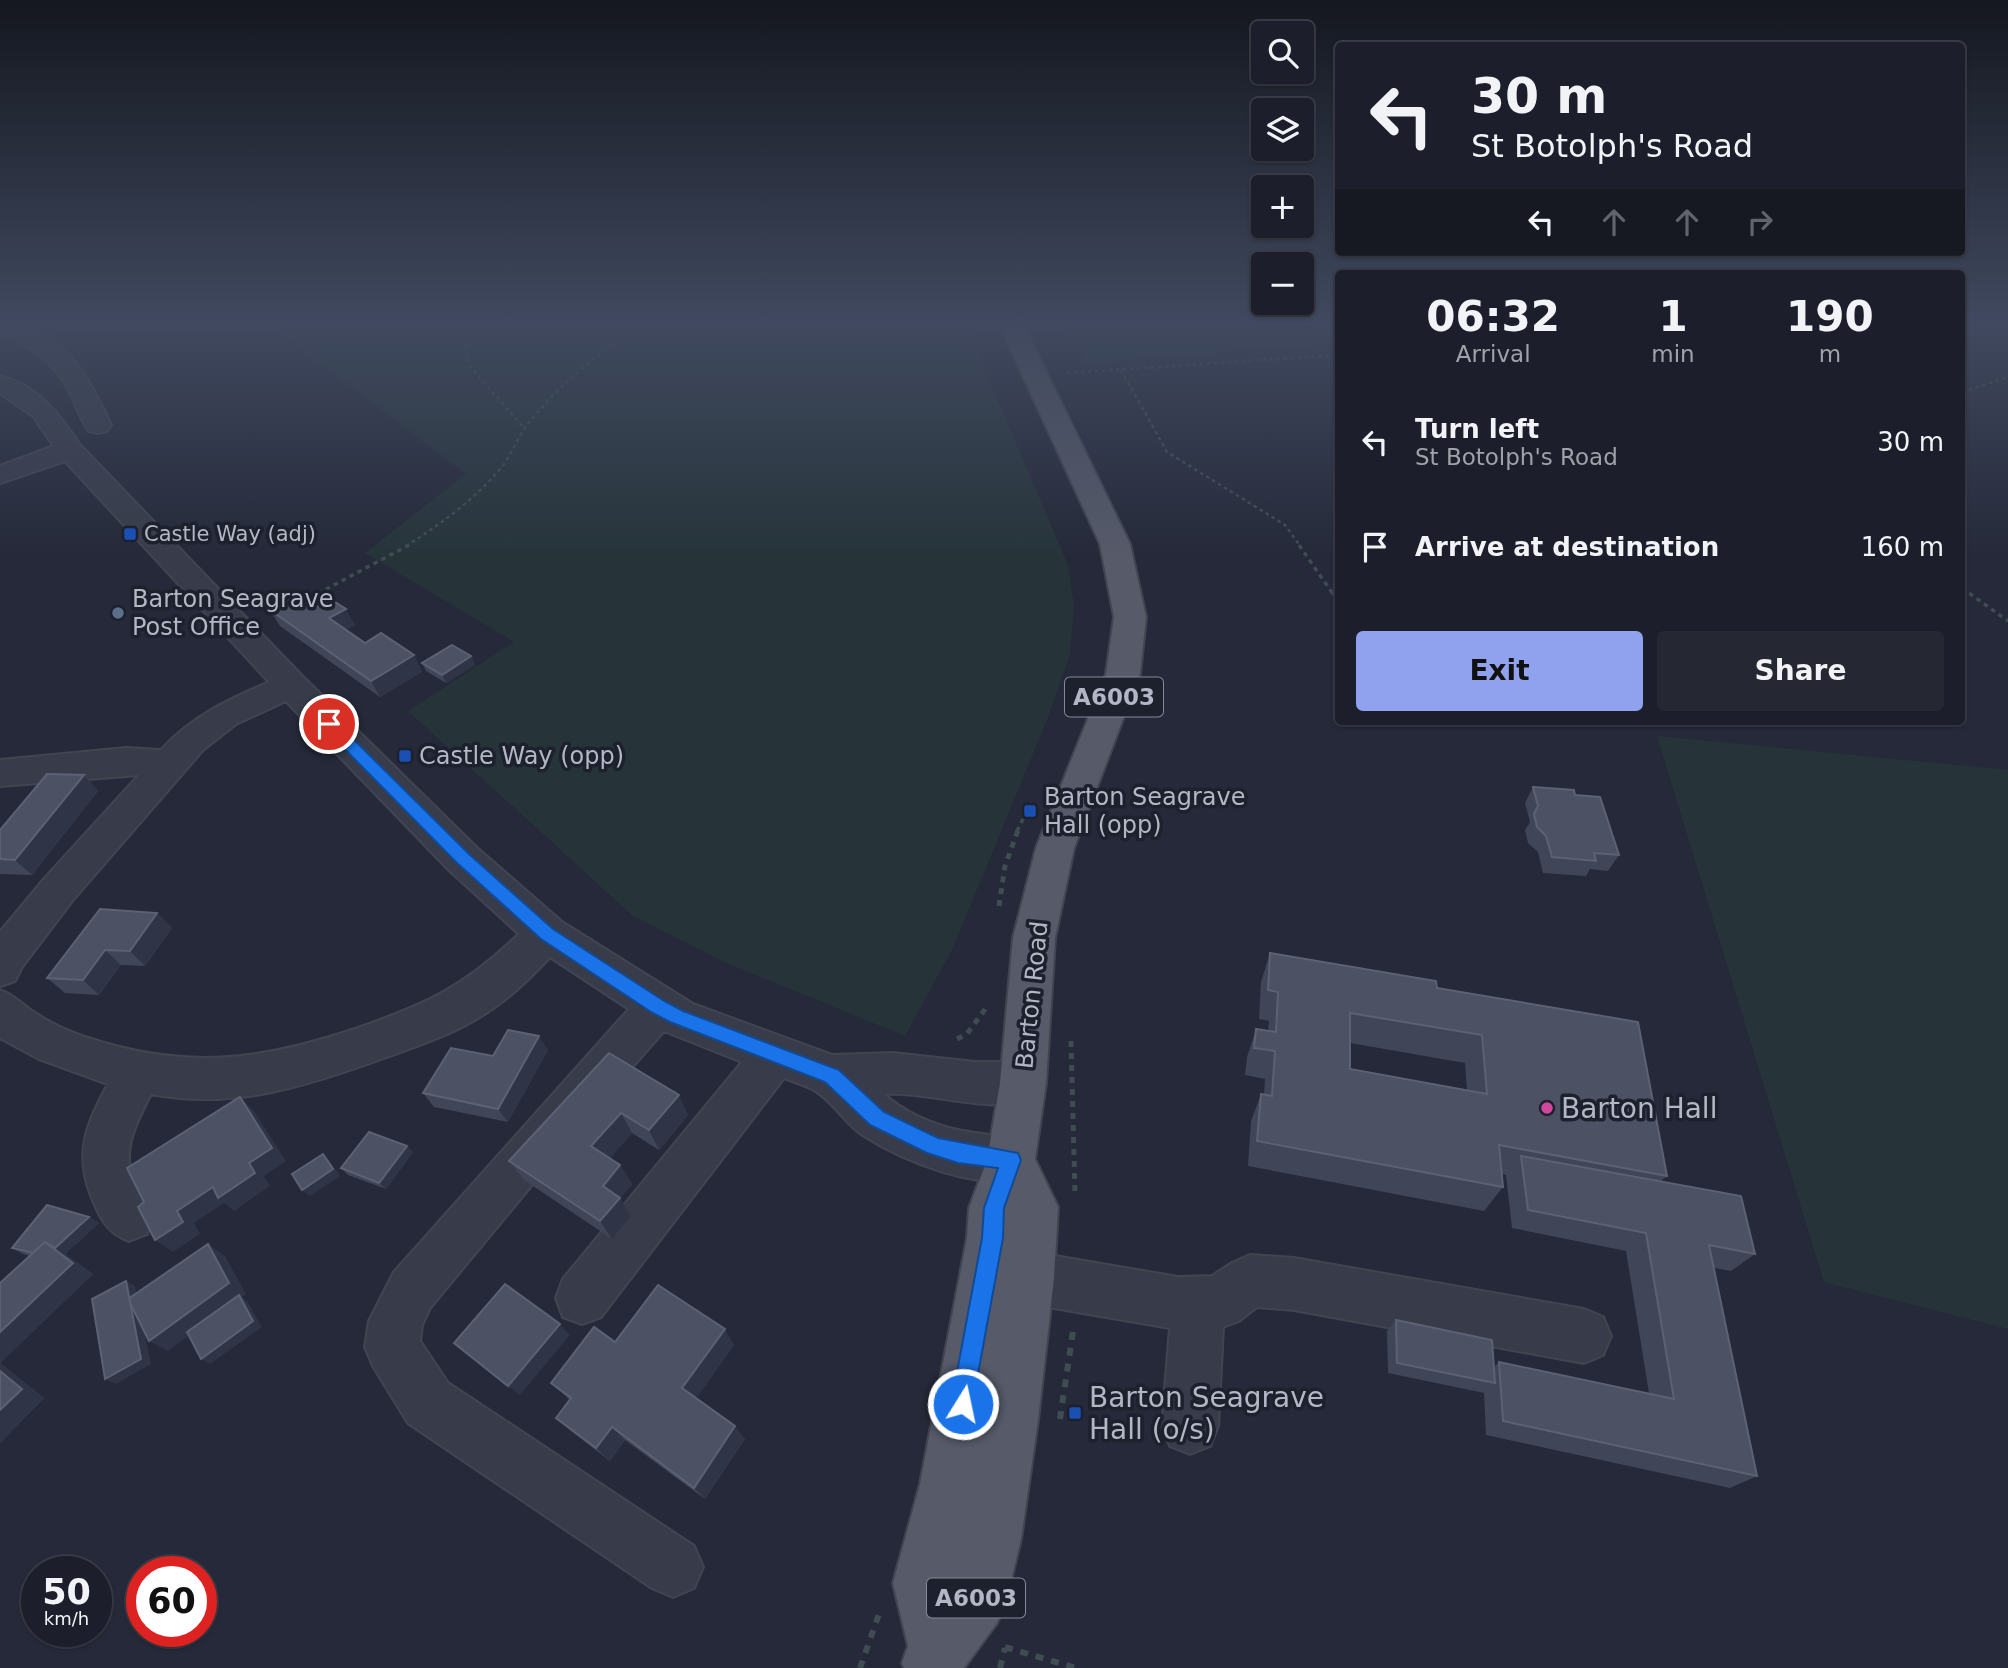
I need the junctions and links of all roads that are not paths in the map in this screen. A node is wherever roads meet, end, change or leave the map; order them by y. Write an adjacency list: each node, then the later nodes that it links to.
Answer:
1 (30, 402): 5 (street)
2 (87, 402): 4 (street)
3 (1048, 402): 17 (main road, Barton Road / A6003)
4 (98, 425)
5 (70, 450): 6 (street); 7 (street)
6 (0, 475)
7 (291, 685): 8 (street); 10 (street)
8 (169, 763): 9 (street); 11 (street)
9 (0, 773)
10 (547, 934): 12 (street); 15 (street)
11 (0, 968)
12 (658, 1007): 14 (street); 25 (street)
13 (0, 1009): 15 (street)
14 (775, 1055): 16 (street); 21 (street)
15 (139, 1073): 19 (street)
16 (832, 1076): 17 (street); 18 (street)
17 (1023, 1083): 18 (main road, Barton Road / A6003)
18 (1011, 1160): 20 (main road, A6003)
19 (129, 1217)
20 (1031, 1278): 22 (street); 26 (main road, A6003)
21 (582, 1298)
22 (1198, 1302): 23 (street); 24 (street)
23 (1584, 1336)
24 (1190, 1426)
25 (673, 1567)
26 (935, 1657)

